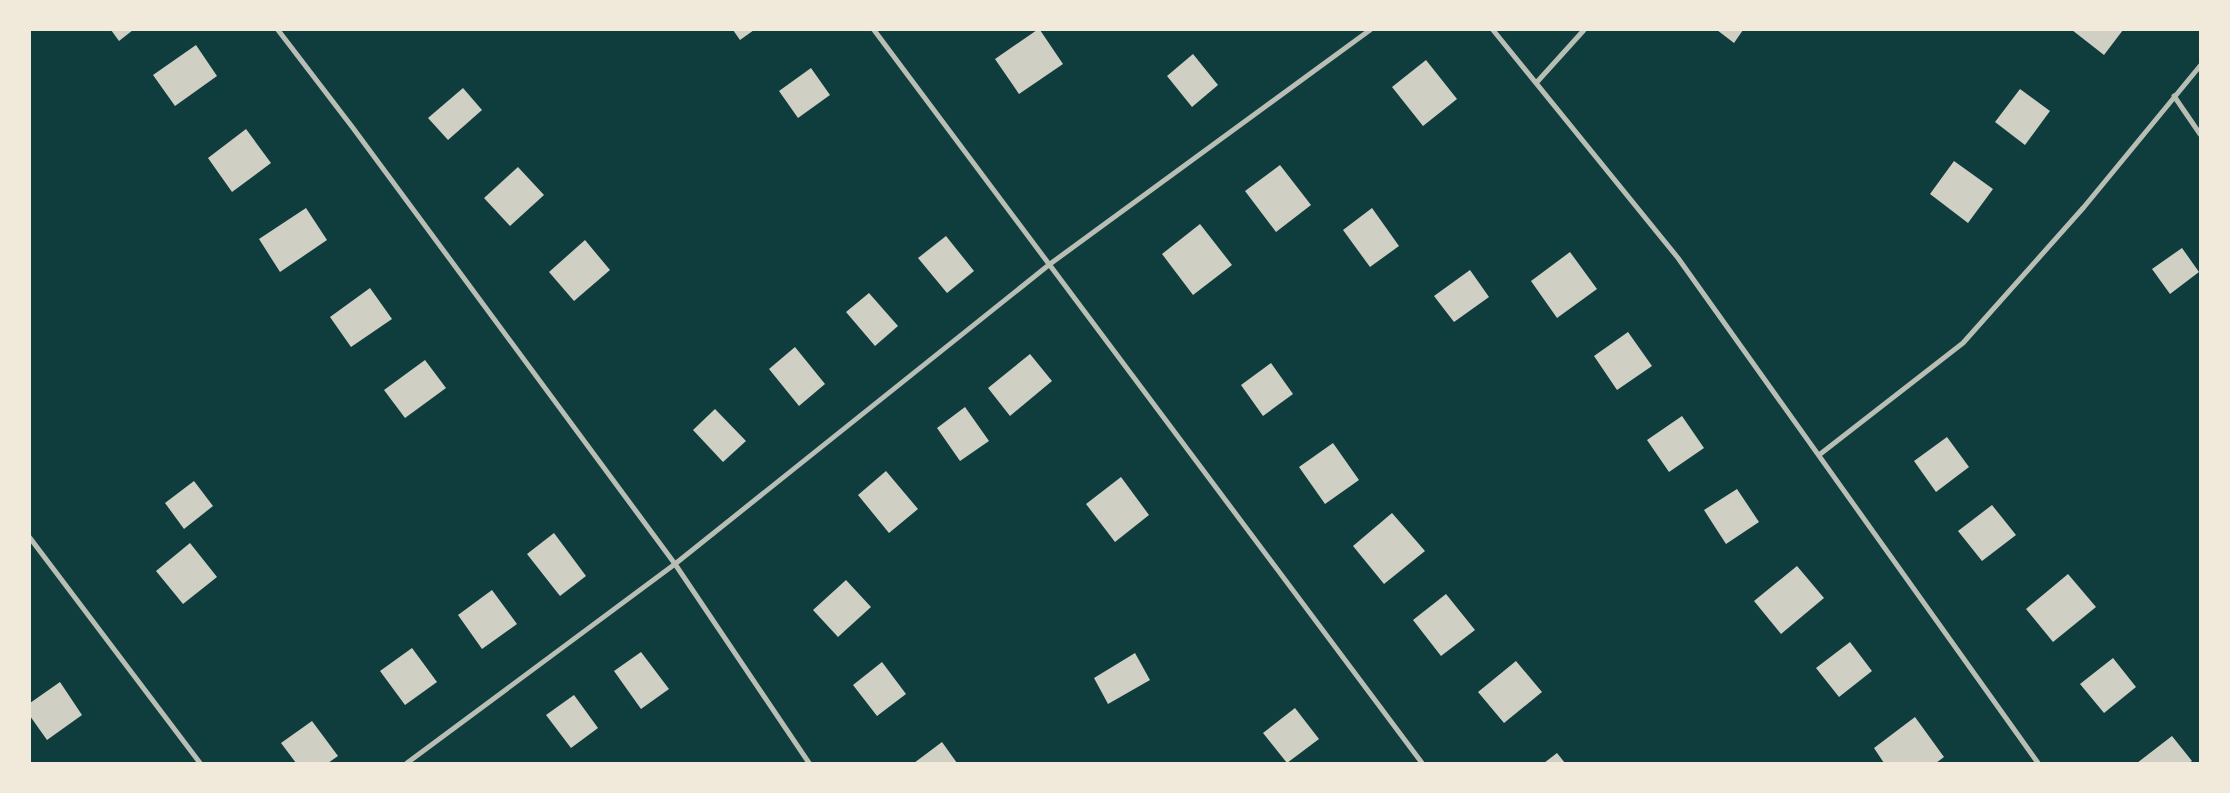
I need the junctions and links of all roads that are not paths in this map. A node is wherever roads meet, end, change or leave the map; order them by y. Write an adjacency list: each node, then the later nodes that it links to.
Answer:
1 (278, 30): 13 (street)
2 (874, 30): 10 (street)
3 (1370, 30): 10 (street)
4 (1493, 30): 7 (street)
5 (1584, 30): 7 (street)
6 (2200, 66): 8 (street)
7 (1537, 82): 11 (street)
8 (2174, 96): 9 (street); 11 (street)
9 (2200, 134)
10 (1050, 264): 13 (street); 17 (street)
11 (1819, 455): 18 (street)
12 (30, 538): 14 (street)
13 (675, 564): 15 (street); 16 (street)
14 (200, 763)
15 (407, 763)
16 (809, 763)
17 (1422, 763)
18 (2038, 763)

